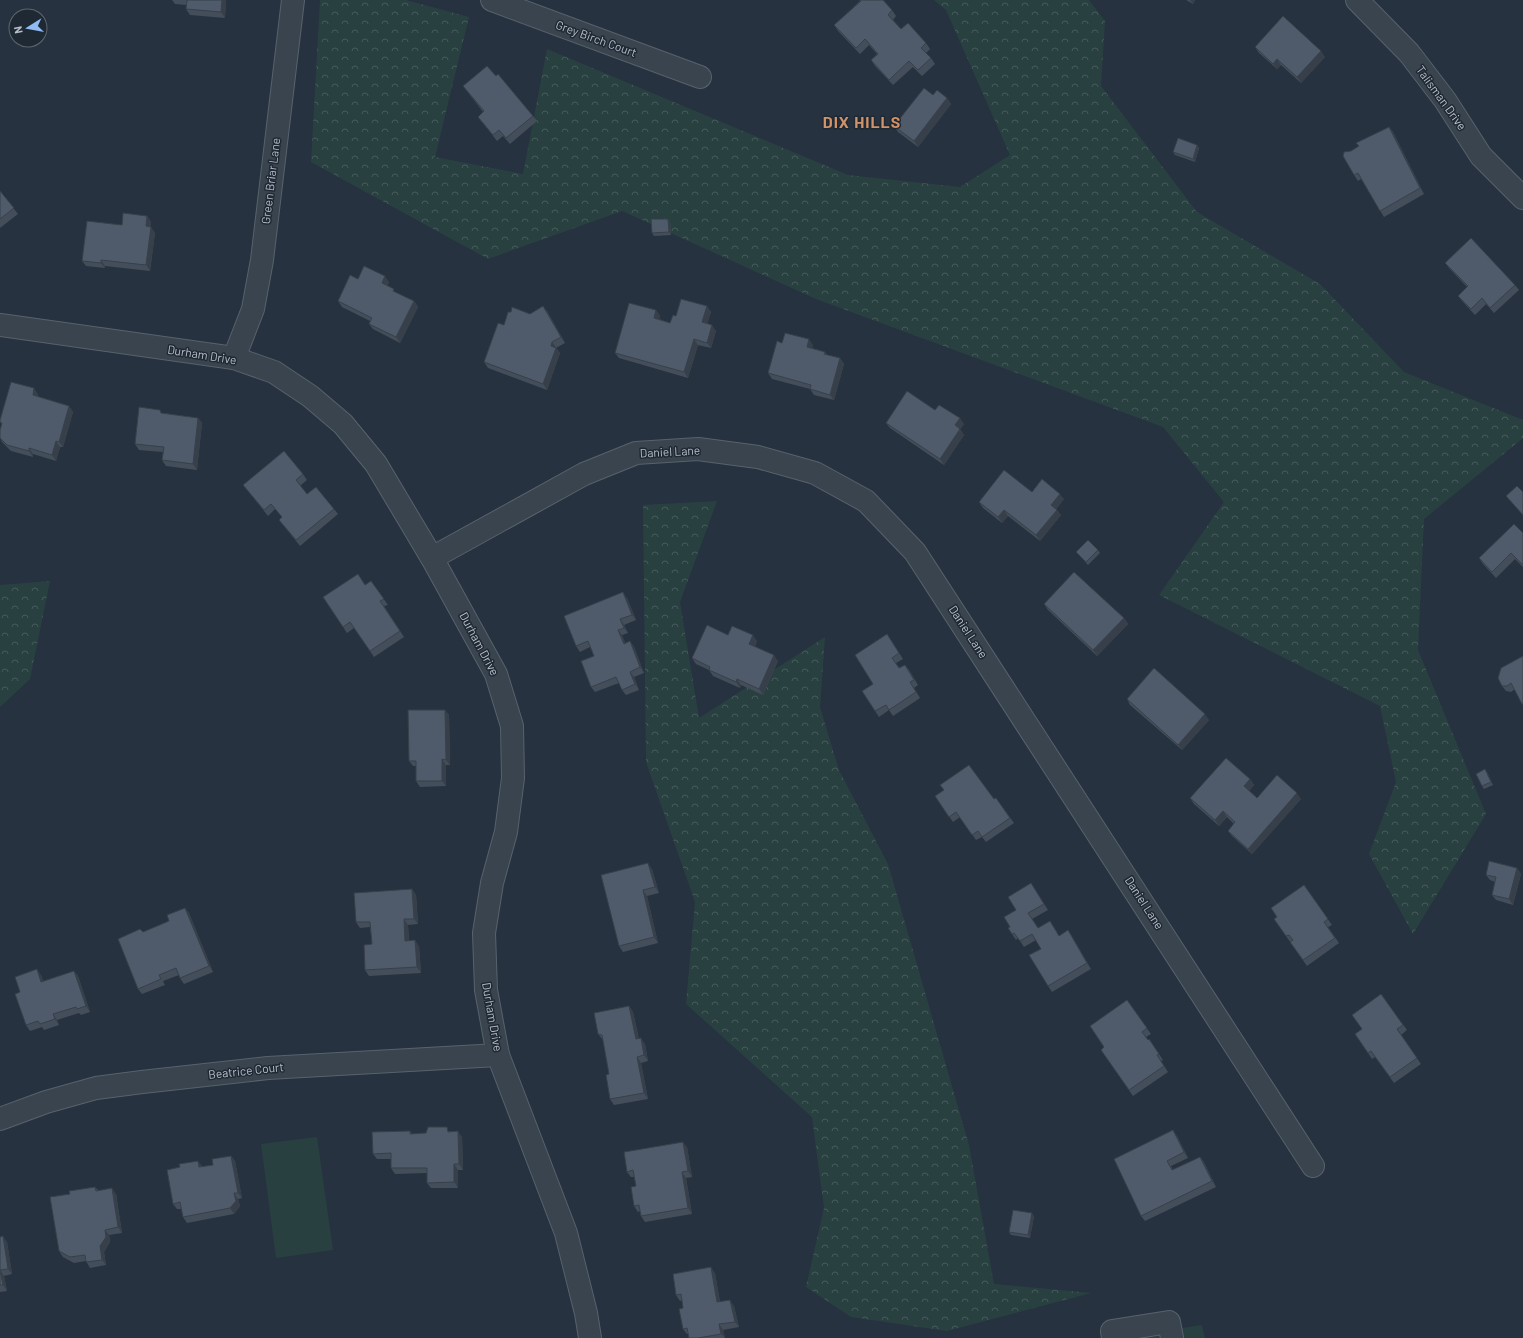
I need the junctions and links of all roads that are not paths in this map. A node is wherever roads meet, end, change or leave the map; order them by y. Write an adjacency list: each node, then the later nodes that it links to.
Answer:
1 (293, 0): 7 (street, Green Briar Lane)
2 (492, 0): 4 (street, Grey Birch Court)
3 (1357, 0): 5 (street, Talisman Drive)
4 (700, 77)
5 (1523, 198)
6 (0, 325): 7 (street, Durham Drive)
7 (234, 358): 8 (street, Durham Drive)
8 (432, 558): 9 (street, Durham Drive); 11 (street, Daniel Lane)
9 (498, 1055): 10 (street, Beatrice Court); 12 (street, Durham Drive)
10 (0, 1119)
11 (1313, 1166)
12 (590, 1338)
13 (1114, 1338): 14 (street)
14 (1172, 1338)

